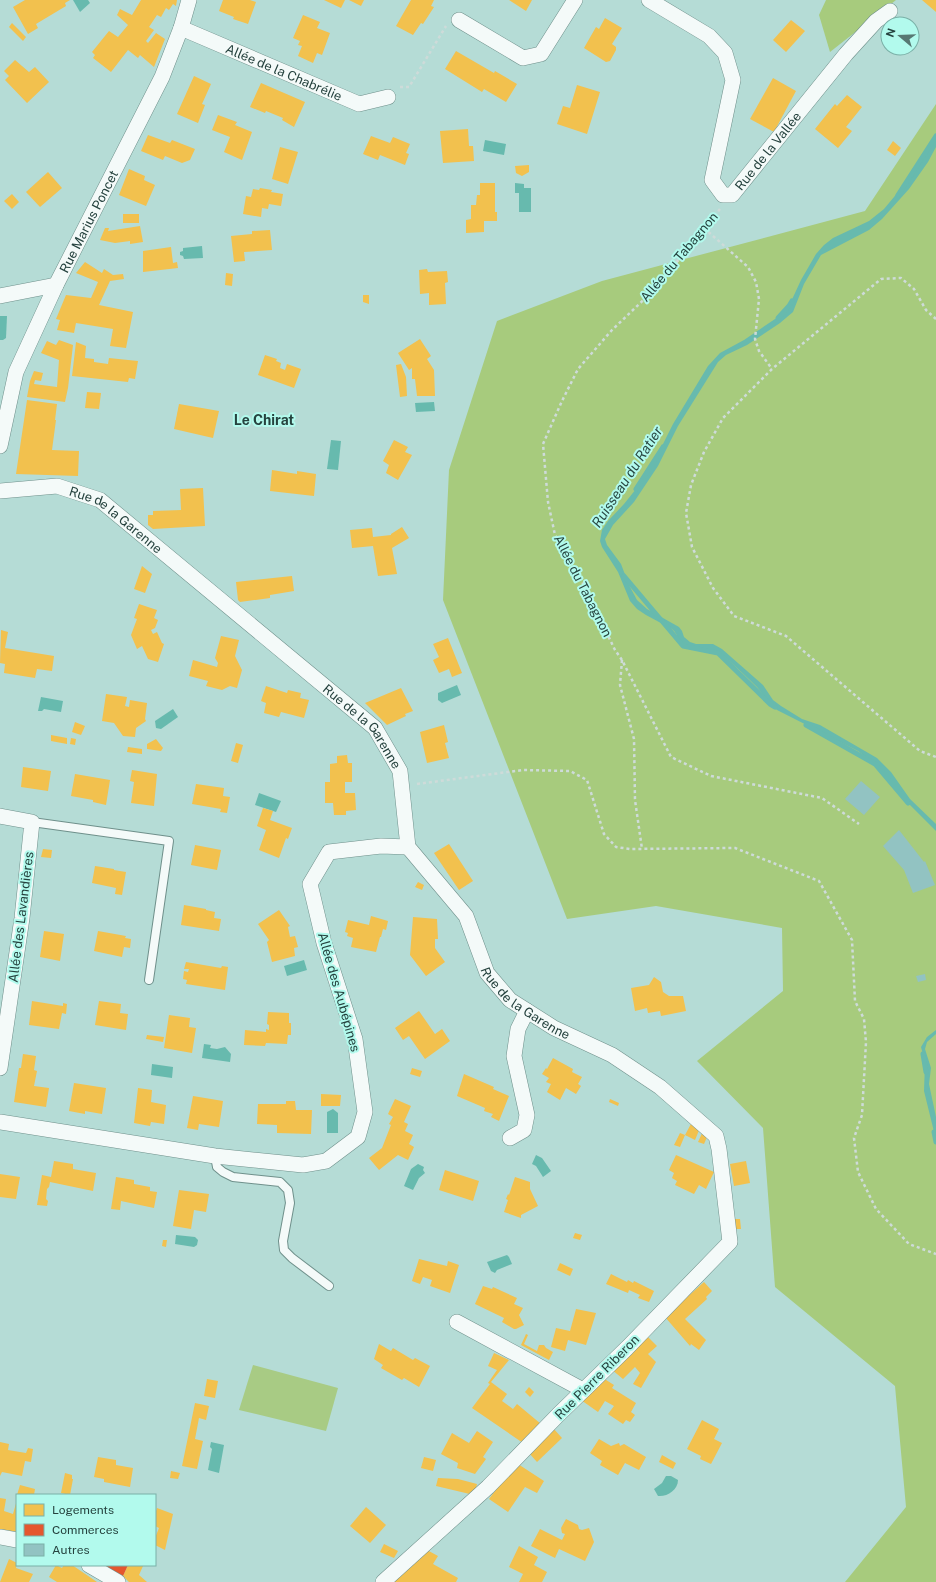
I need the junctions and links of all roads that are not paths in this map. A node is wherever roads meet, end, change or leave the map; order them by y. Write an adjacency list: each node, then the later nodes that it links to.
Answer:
1 (189, 0): 6 (street, Rue Marius Poncet)
2 (575, 0): 5 (street)
3 (649, 0): 4 (street, Rue de la Vallée)
4 (890, 11)
5 (459, 20)
6 (181, 28): 7 (street, Allée de la Chabrélie); 8 (street, Rue Marius Poncet)
7 (388, 97)
8 (56, 285): 9 (street); 10 (street, Rue Marius Poncet)
9 (0, 296)
10 (0, 446)
11 (0, 491): 14 (street, Rue de la Garenne)
12 (0, 816): 13 (street)
13 (32, 822): 15 (lane); 17 (street, Allée des Lavandières)
14 (408, 847): 16 (street, Rue de la Garenne); 21 (street, Allée des Aubépines)
15 (149, 980)
16 (527, 1011): 19 (street, Rue de la Garenne); 20 (street)
17 (0, 1068)
18 (0, 1122): 21 (street)
19 (716, 1136): 24 (street, Rue Pierre Riberon)
20 (510, 1138)
21 (215, 1156): 22 (lane)
22 (329, 1286)
23 (456, 1322): 24 (street)
24 (583, 1390): 29 (street, Rue Pierre Riberon)
25 (0, 1537): 26 (street)
26 (16, 1540)
27 (92, 1566): 28 (street)
28 (118, 1582)
29 (383, 1582)

